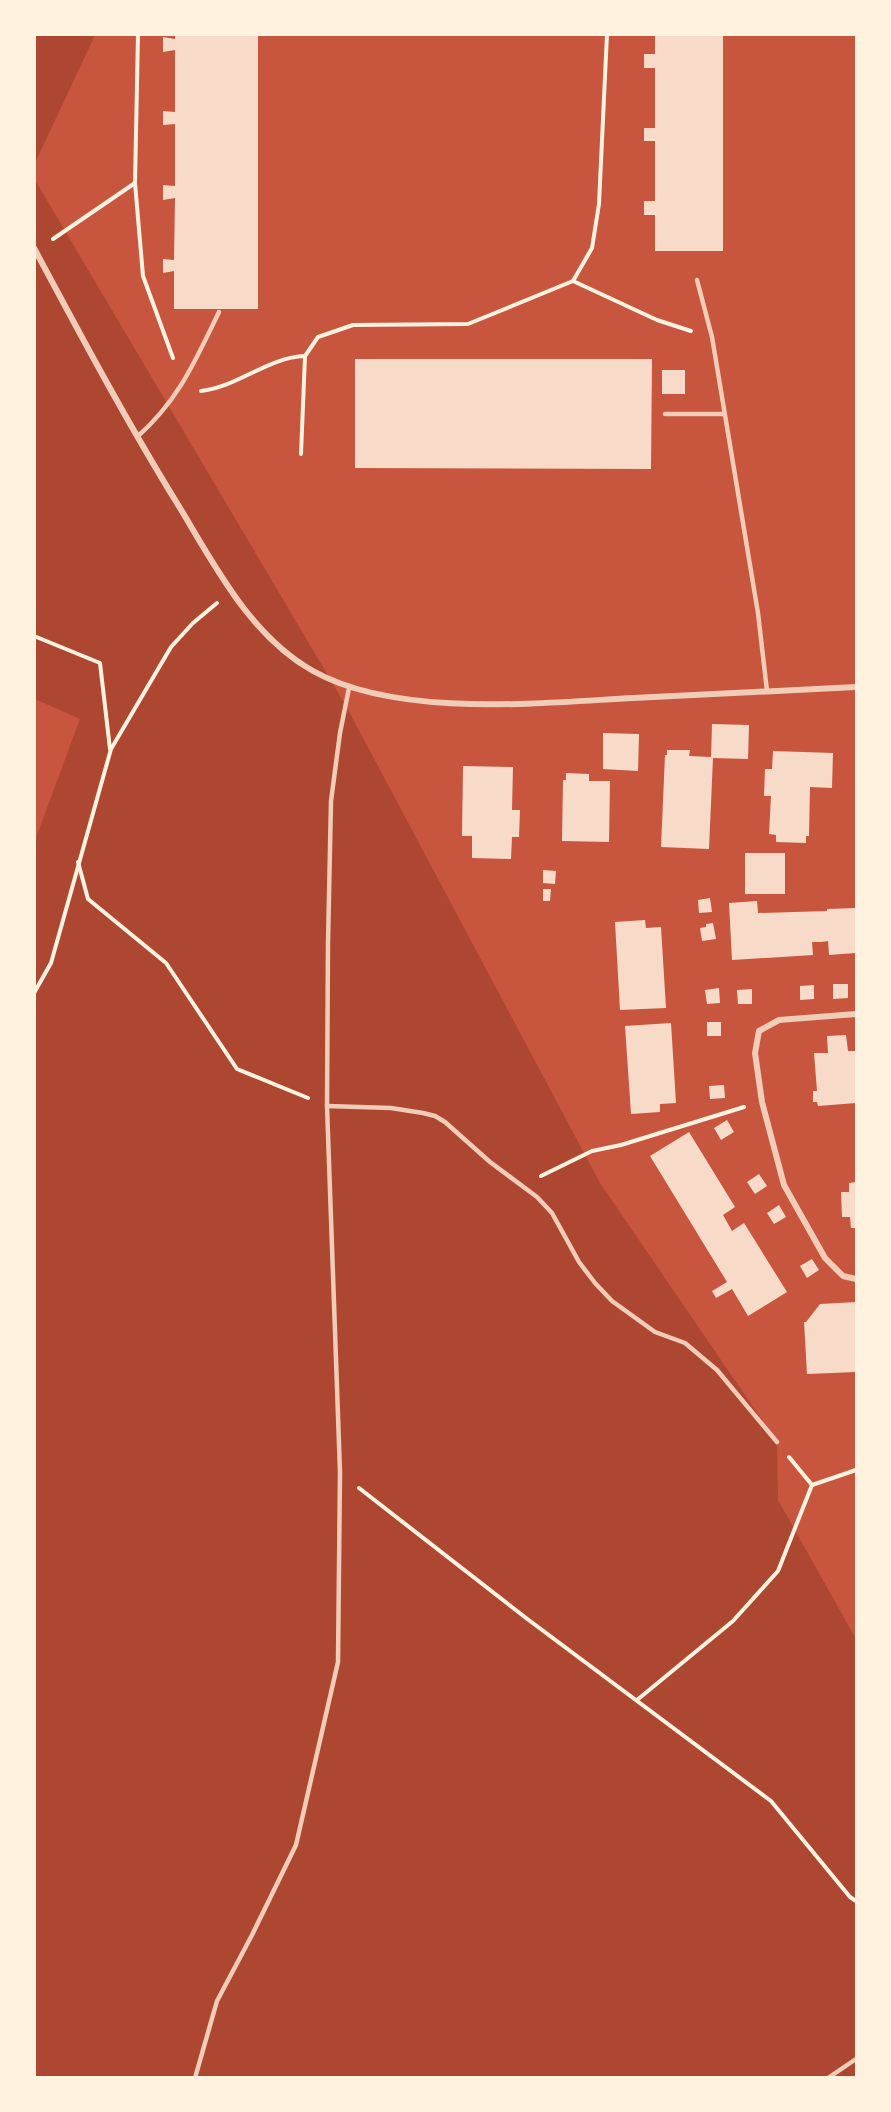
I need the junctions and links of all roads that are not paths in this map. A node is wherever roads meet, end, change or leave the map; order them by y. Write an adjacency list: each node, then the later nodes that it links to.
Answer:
1 (35, 249): 6 (street)
2 (697, 280): 5 (lane)
3 (219, 312): 6 (lane)
4 (665, 414): 5 (lane)
5 (724, 414): 9 (lane)
6 (137, 436): 8 (street)
7 (856, 687): 9 (street)
8 (349, 688): 9 (street); 11 (lane)
9 (766, 691)
10 (856, 1014): 12 (street)
11 (327, 1106): 13 (lane); 15 (lane)
12 (856, 1279)
13 (777, 1442)
14 (856, 2059): 16 (lane)
15 (195, 2078)
16 (828, 2078)

